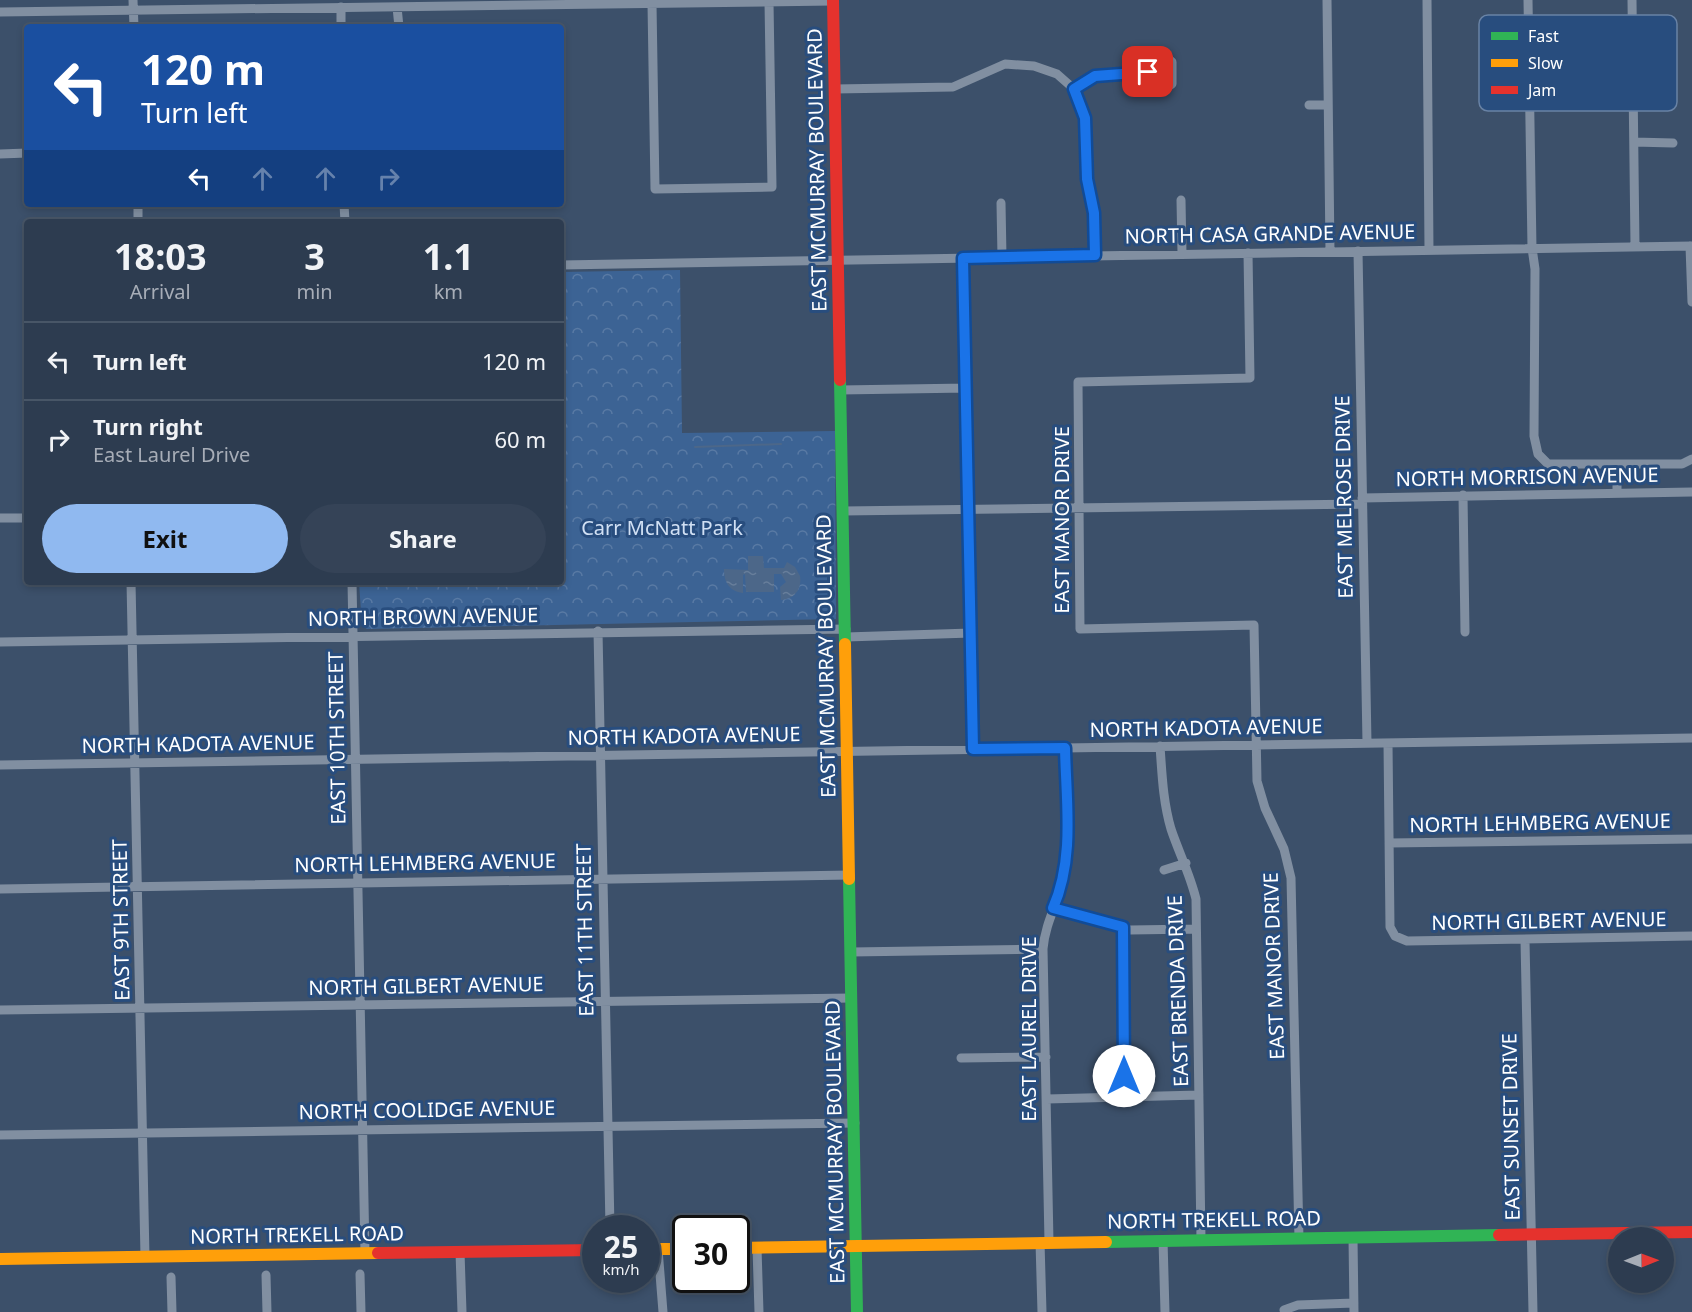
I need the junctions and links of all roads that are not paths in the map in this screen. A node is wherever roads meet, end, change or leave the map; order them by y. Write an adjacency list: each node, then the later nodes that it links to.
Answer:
1 (1327, 0): 21 (street)
2 (1427, 0): 33 (street)
3 (1528, 0): 13 (street)
4 (711, 1): 6 (street); 9 (street)
5 (833, 1): 6 (street); 18 (main road, EAST MCMURRAY BOULEVARD)
6 (769, 2): 9 (street)
7 (276, 4): 10 (street); 11 (street)
8 (403, 4): 9 (street); 11 (street); 16 (street)
9 (652, 4)
10 (133, 5): 12 (street); 14 (street)
11 (341, 7): 15 (street)
12 (0, 12)
13 (1528, 15)
14 (134, 24)
15 (341, 24)
16 (400, 24)
17 (1148, 72): 19 (street)
18 (835, 89): 19 (street); 41 (main road, EAST MCMURRAY BOULEVARD)
19 (1074, 89): 38 (street)
20 (1309, 105): 21 (street)
21 (1328, 105): 34 (street)
22 (1530, 111): 32 (street)
23 (1633, 111): 24 (street)
24 (1634, 142): 25 (street); 30 (street)
25 (1673, 143)
26 (24, 153): 27 (street)
27 (0, 154)
28 (1181, 200): 37 (street)
29 (1001, 203): 39 (street)
30 (1635, 246): 31 (street, NORTH CASA GRANDE AVENUE); 32 (street, NORTH CASA GRANDE AVENUE)
31 (1691, 246): 43 (street)
32 (1532, 248): 33 (street, NORTH CASA GRANDE AVENUE); 47 (street)
33 (1430, 250): 35 (street, NORTH CASA GRANDE AVENUE)
34 (1330, 251): 35 (street, NORTH CASA GRANDE AVENUE); 36 (street, NORTH CASA GRANDE AVENUE)
35 (1358, 251): 51 (street, EAST MELROSE DRIVE)
36 (1248, 253): 37 (street, NORTH CASA GRANDE AVENUE); 52 (street, EAST MANOR DRIVE)
37 (1182, 254): 38 (street, NORTH CASA GRANDE AVENUE)
38 (1095, 255): 39 (street, NORTH CASA GRANDE AVENUE)
39 (1002, 257): 40 (street, NORTH CASA GRANDE AVENUE)
40 (963, 258): 41 (street, NORTH CASA GRANDE AVENUE); 44 (street)
41 (838, 261): 42 (street, NORTH CASA GRANDE AVENUE); 45 (main road, EAST MCMURRAY BOULEVARD)
42 (564, 265)
43 (1692, 302)
44 (967, 388): 45 (street); 53 (street)
45 (840, 390): 54 (main road, EAST MCMURRAY BOULEVARD)
46 (1692, 459): 47 (street)
47 (1617, 464): 49 (street)
48 (1692, 492): 49 (street, NORTH MORRISON AVENUE)
49 (1617, 493): 50 (street, NORTH MORRISON AVENUE)
50 (1463, 495): 51 (street, NORTH MORRISON AVENUE); 60 (street)
51 (1362, 501): 52 (street, NORTH MORRISON AVENUE); 67 (street, EAST MELROSE DRIVE)
52 (1079, 508): 53 (street, NORTH MORRISON AVENUE); 69 (street, EAST MANOR DRIVE)
53 (969, 510): 54 (street, NORTH MORRISON AVENUE); 62 (street)
54 (843, 511): 61 (main road, EAST MCMURRAY BOULEVARD)
55 (0, 518): 56 (street)
56 (24, 518)
57 (131, 585): 64 (street, EAST 9TH STREET)
58 (352, 585): 63 (street, EAST 10TH STREET)
59 (598, 631): 61 (street, NORTH BROWN AVENUE); 63 (street, NORTH BROWN AVENUE); 74 (street, EAST 11TH STREET)
60 (1466, 632)
61 (846, 633): 62 (street, NORTH BROWN AVENUE); 73 (main road, EAST MCMURRAY BOULEVARD)
62 (971, 633): 72 (street)
63 (353, 637): 64 (street, NORTH BROWN AVENUE); 75 (street, EAST 10TH STREET)
64 (133, 639): 65 (street, NORTH BROWN AVENUE); 76 (street, EAST 9TH STREET)
65 (0, 642)
66 (1692, 738): 68 (street, NORTH KADOTA AVENUE)
67 (1367, 743): 68 (street, NORTH KADOTA AVENUE); 69 (street, NORTH KADOTA AVENUE)
68 (1388, 743): 79 (street)
69 (1256, 745): 70 (street, NORTH KADOTA AVENUE); 113 (street, EAST MANOR DRIVE)
70 (1160, 746): 71 (street, NORTH KADOTA AVENUE); 80 (street, EAST BRENDA DRIVE)
71 (1065, 748): 72 (street, NORTH KADOTA AVENUE); 87 (street, EAST LAUREL DRIVE)
72 (973, 749): 73 (street, NORTH KADOTA AVENUE)
73 (847, 752): 74 (street, NORTH KADOTA AVENUE); 82 (main road, EAST MCMURRAY BOULEVARD)
74 (601, 755): 75 (street, NORTH KADOTA AVENUE); 83 (street, EAST 11TH STREET)
75 (355, 759): 76 (street, NORTH KADOTA AVENUE); 84 (street, EAST 10TH STREET)
76 (135, 763): 77 (street, NORTH KADOTA AVENUE); 85 (street, EAST 9TH STREET)
77 (0, 765)
78 (1692, 839): 79 (street, NORTH LEHMBERG AVENUE)
79 (1389, 843): 91 (street, NORTH GILBERT AVENUE)
80 (1185, 863): 81 (street); 89 (street, EAST BRENDA DRIVE)
81 (1164, 870)
82 (850, 875): 83 (street, NORTH LEHMBERG AVENUE); 93 (main road, EAST MCMURRAY BOULEVARD)
83 (602, 878): 84 (street, NORTH LEHMBERG AVENUE); 95 (street, EAST 11TH STREET)
84 (358, 882): 85 (street, NORTH LEHMBERG AVENUE); 96 (street, EAST 10TH STREET)
85 (138, 886): 86 (street, NORTH LEHMBERG AVENUE); 97 (street, EAST 9TH STREET)
86 (0, 889)
87 (1053, 908): 88 (street); 92 (street, EAST LAUREL DRIVE)
88 (1123, 927): 89 (street); 102 (street)
89 (1196, 929): 101 (street, EAST BRENDA DRIVE)
90 (1692, 936): 91 (street, NORTH GILBERT AVENUE)
91 (1525, 941): 111 (street, EAST SUNSET DRIVE)
92 (1043, 949): 93 (street); 99 (street, EAST LAUREL DRIVE)
93 (851, 952): 94 (main road, EAST MCMURRAY BOULEVARD)
94 (852, 998): 95 (street, NORTH GILBERT AVENUE); 104 (main road, EAST MCMURRAY BOULEVARD)
95 (604, 1001): 96 (street, NORTH GILBERT AVENUE); 105 (street, EAST 11TH STREET)
96 (360, 1005): 97 (street, NORTH GILBERT AVENUE); 106 (street, EAST 10TH STREET)
97 (141, 1009): 98 (street, NORTH GILBERT AVENUE); 107 (street, EAST 9TH STREET)
98 (0, 1010)
99 (1046, 1057): 100 (street); 103 (street, EAST LAUREL DRIVE)
100 (961, 1058)
101 (1199, 1095): 102 (street); 115 (street, EAST BRENDA DRIVE)
102 (1124, 1097): 103 (street)
103 (1047, 1100): 116 (street, EAST LAUREL DRIVE)
104 (855, 1122): 105 (street, NORTH COOLIDGE AVENUE); 117 (main road, EAST MCMURRAY BOULEVARD)
105 (607, 1124): 106 (street, NORTH COOLIDGE AVENUE); 109 (street, EAST 11TH STREET)
106 (363, 1129): 107 (street, NORTH COOLIDGE AVENUE); 122 (street, EAST 10TH STREET)
107 (143, 1133): 108 (street, NORTH COOLIDGE AVENUE); 123 (street, EAST 9TH STREET)
108 (0, 1135)
109 (609, 1215)
110 (1692, 1232): 111 (main road, NORTH TREKELL ROAD)
111 (1532, 1234): 112 (main road, NORTH TREKELL ROAD); 140 (street, EAST SUNSET DRIVE)
112 (1353, 1238): 113 (main road, NORTH TREKELL ROAD); 129 (street)
113 (1299, 1239): 115 (main road, NORTH TREKELL ROAD)
114 (1163, 1240): 115 (main road, NORTH TREKELL ROAD); 116 (main road, NORTH TREKELL ROAD); 139 (street)
115 (1201, 1240)
116 (1045, 1242): 117 (main road, NORTH TREKELL ROAD); 138 (street, EAST LAUREL DRIVE)
117 (856, 1245): 119 (main road, NORTH TREKELL ROAD); 137 (main road, EAST MCMURRAY BOULEVARD)
118 (750, 1248): 119 (main road, NORTH TREKELL ROAD)
119 (757, 1248): 136 (street)
120 (582, 1250): 121 (main road, NORTH TREKELL ROAD)
121 (460, 1252): 122 (main road, NORTH TREKELL ROAD); 134 (street)
122 (365, 1253): 123 (main road, NORTH TREKELL ROAD)
123 (145, 1257): 124 (main road, NORTH TREKELL ROAD)
124 (0, 1259)
125 (360, 1274): 133 (street)
126 (266, 1275): 132 (street)
127 (171, 1277): 131 (street)
128 (660, 1293): 135 (street)
129 (1354, 1308): 130 (street)
130 (1284, 1311)
131 (172, 1312)
132 (267, 1312)
133 (361, 1312)
134 (462, 1312)
135 (663, 1312)
136 (759, 1312)
137 (857, 1312)
138 (1042, 1312)
139 (1166, 1312)
140 (1533, 1312)

